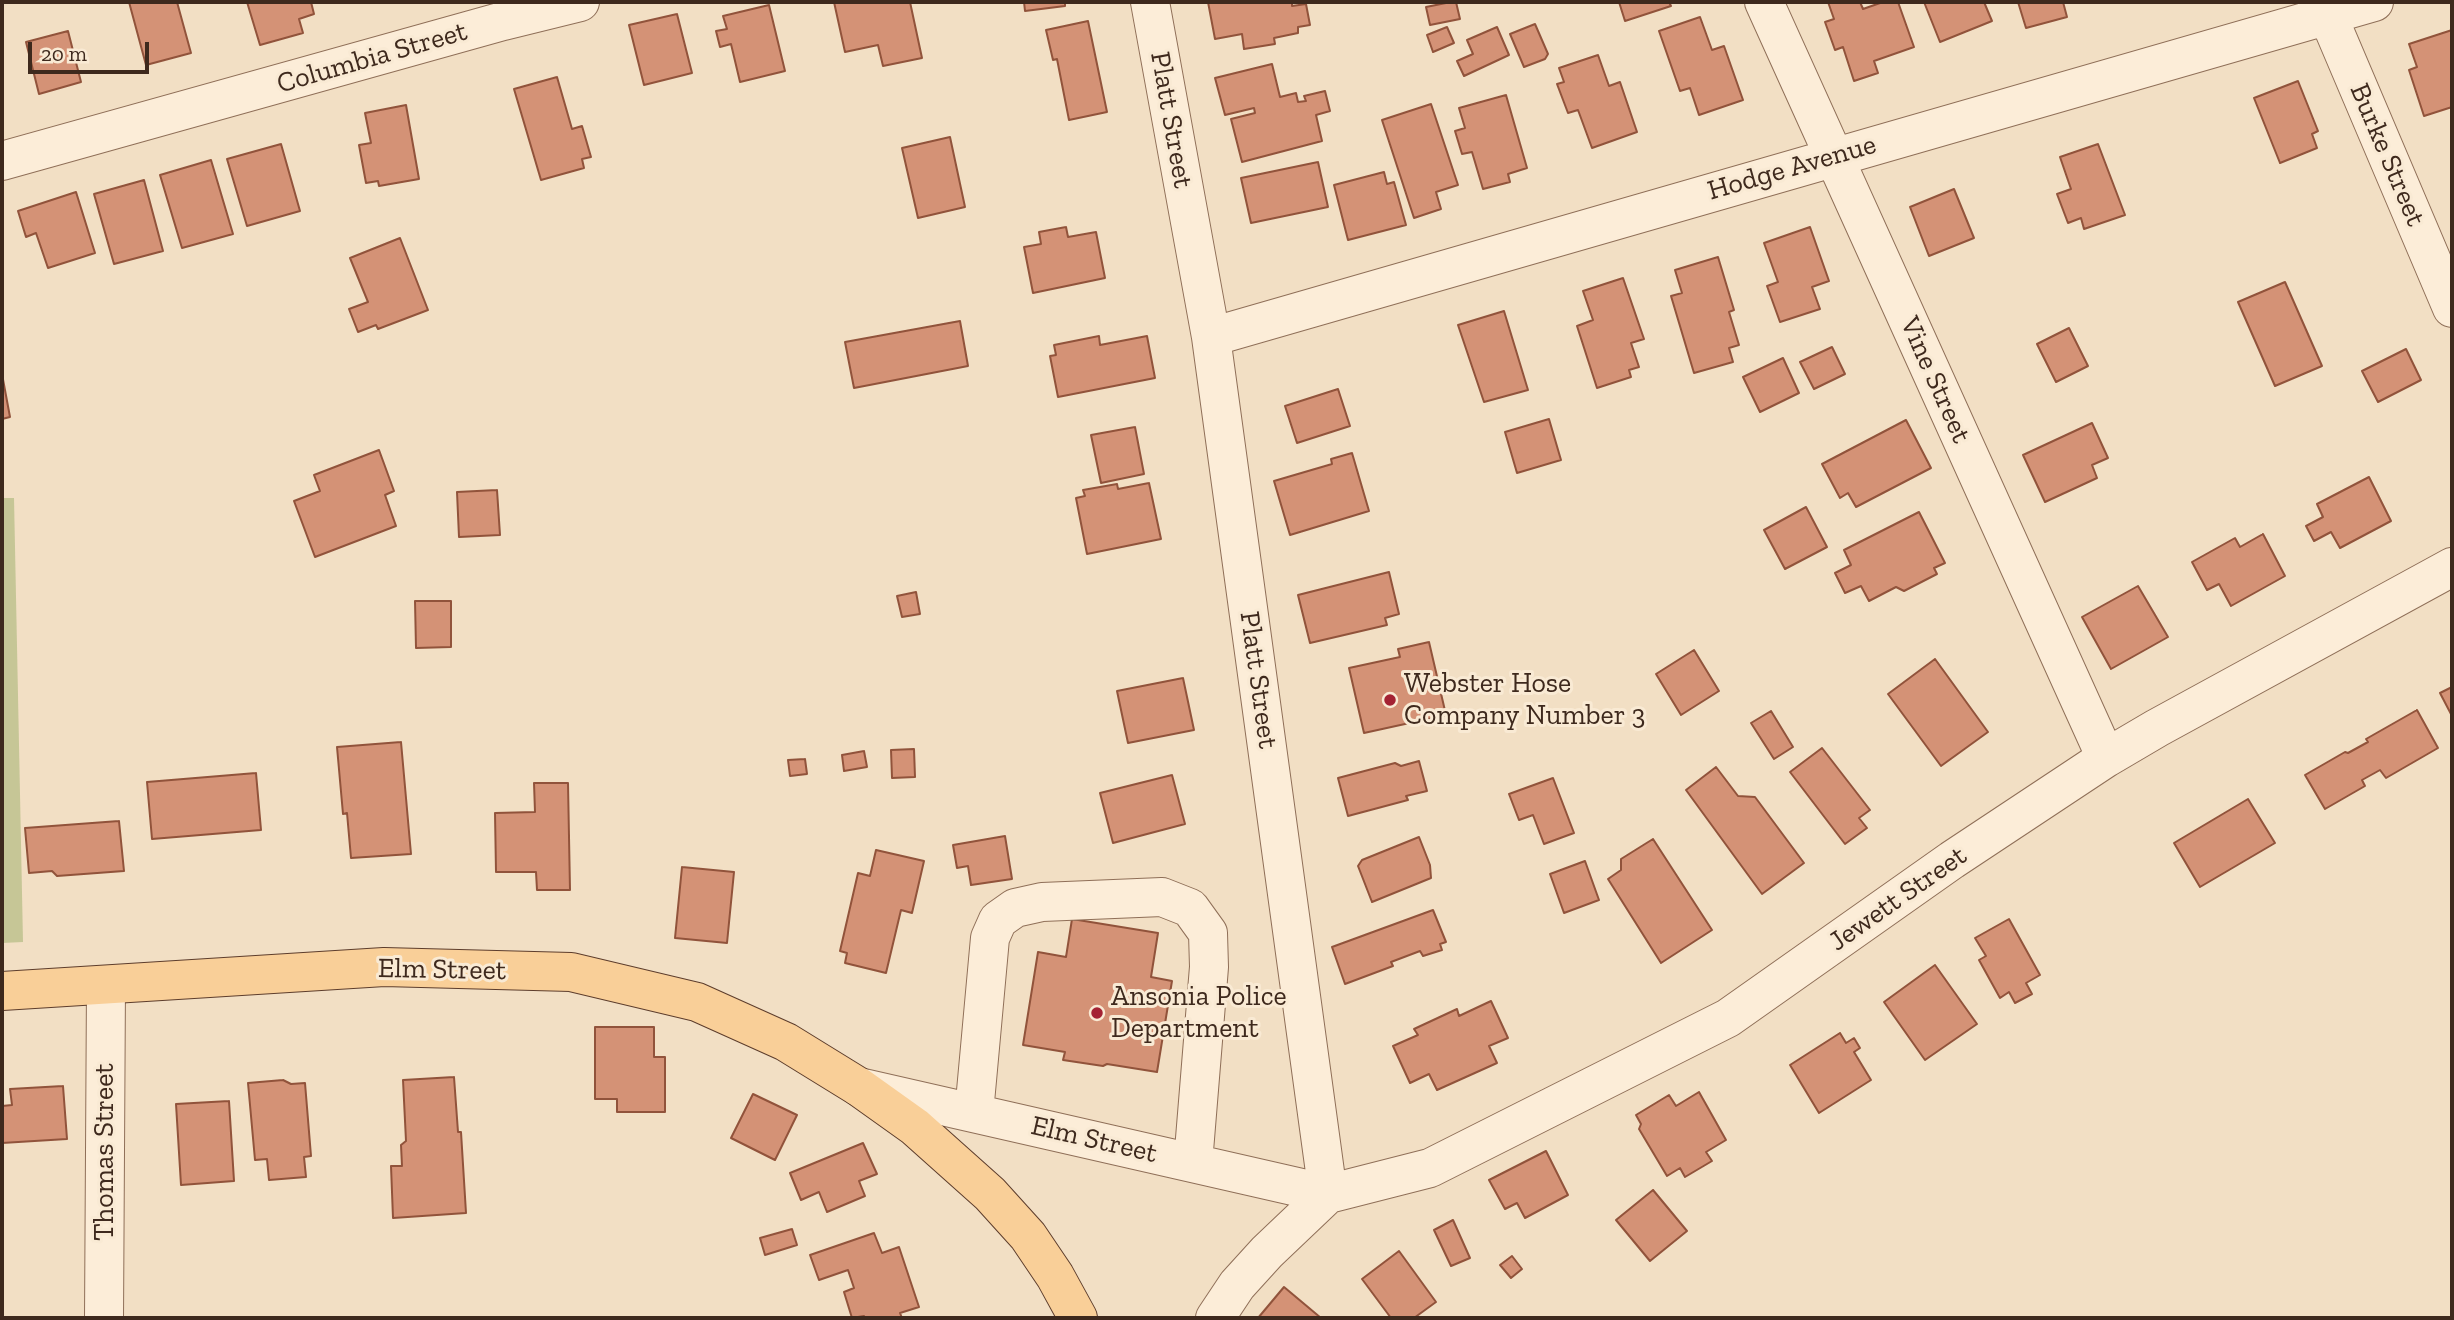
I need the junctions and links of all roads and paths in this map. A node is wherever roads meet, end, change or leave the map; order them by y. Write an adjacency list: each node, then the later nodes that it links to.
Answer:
1 (580, 2): 7 (street, Columbia Street)
2 (1150, 2): 9 (street, Platt Street)
3 (1764, 2): 6 (street, Vine Street)
4 (2374, 2): 5 (street, Hodge Avenue)
5 (2325, 8): 6 (street, Hodge Avenue); 8 (street, Burke Street)
6 (1833, 156): 9 (street, Hodge Avenue); 11 (street, Vine Street)
7 (2, 161)
8 (2452, 308)
9 (1211, 337): 17 (street, Platt Street)
10 (2452, 567): 11 (street, Jewett Street)
11 (2106, 758): 17 (street, Jewett Street)
12 (106, 985): 13 (main road, Elm Street); 14 (main road, Elm Street); 18 (street, Thomas Street)
13 (2, 991)
14 (859, 1087): 15 (street, Elm Street); 19 (main road, Elm Street)
15 (974, 1113): 16 (street, Elm Street); 16 (street)
16 (1193, 1163): 17 (street, Elm Street)
17 (1328, 1194): 20 (street)
18 (104, 1318)
19 (1078, 1318)
20 (1215, 1318)

